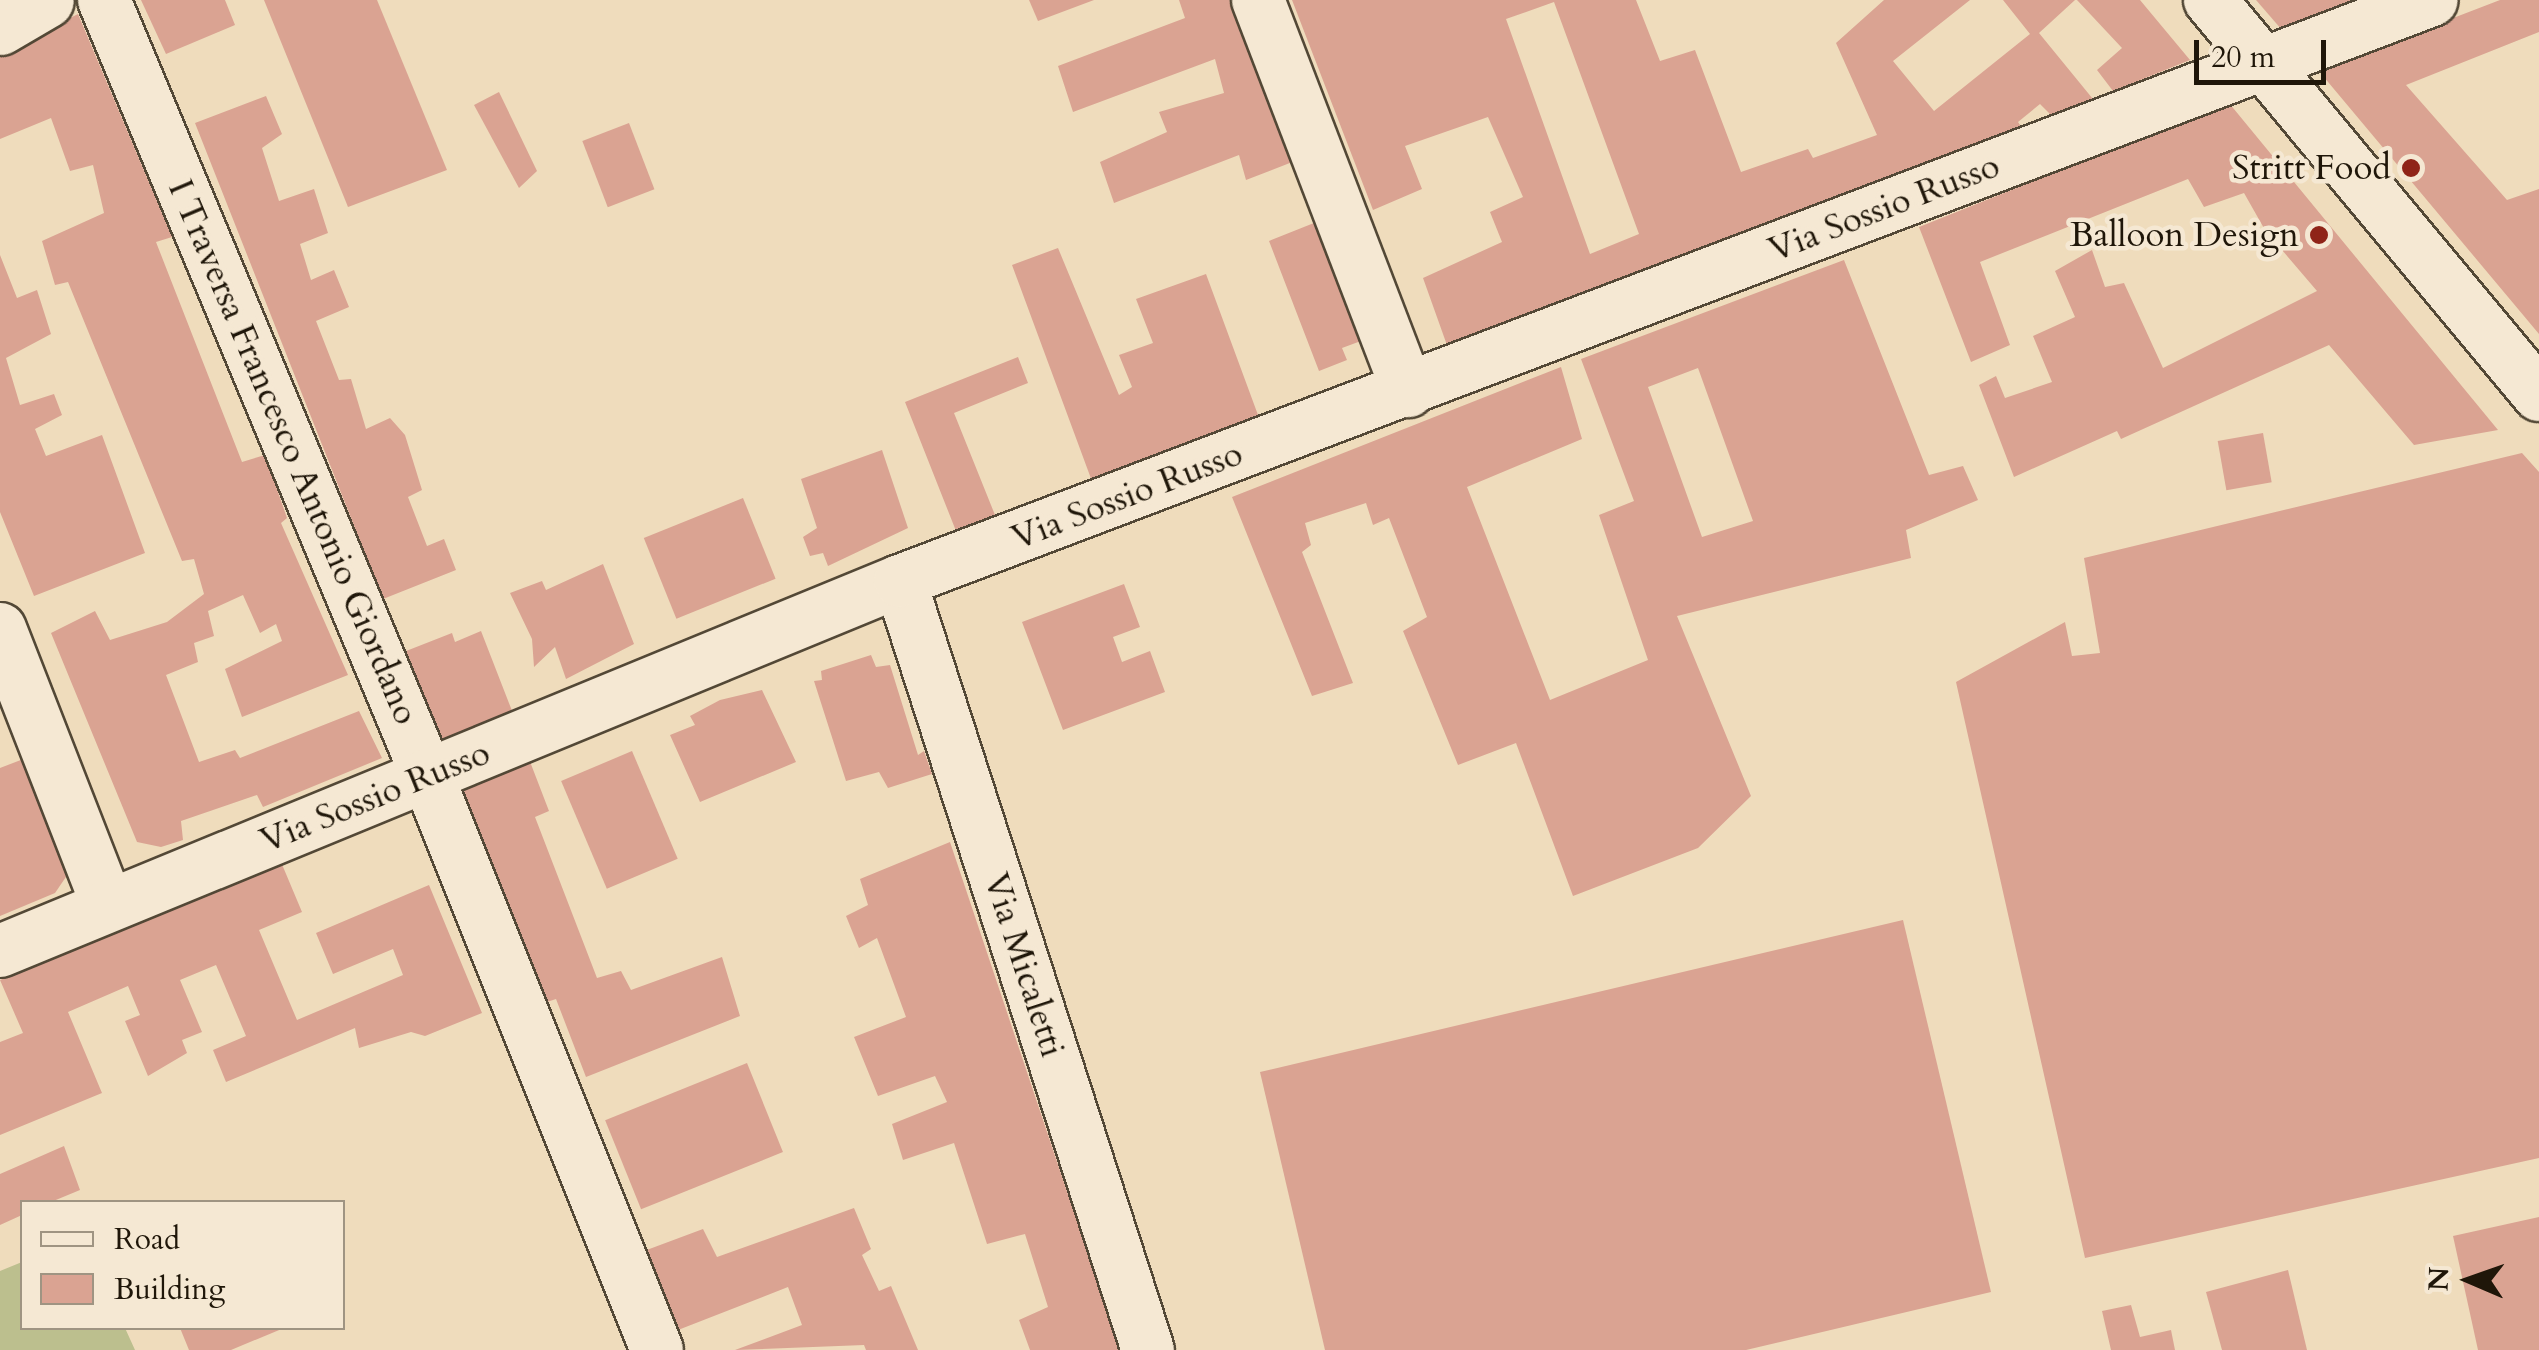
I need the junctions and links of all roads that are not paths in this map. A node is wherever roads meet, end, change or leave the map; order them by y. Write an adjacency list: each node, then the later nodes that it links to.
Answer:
1 (46, 0): 6 (street)
2 (104, 0): 12 (street, I Traversa Francesco Antonio Giordano)
3 (1258, 0): 8 (street)
4 (2210, 0): 7 (street)
5 (2432, 0): 7 (street, Via Sossio Russo)
6 (0, 27)
7 (2262, 63): 8 (street, Via Sossio Russo); 9 (street)
8 (1408, 390): 10 (street, Via Sossio Russo)
9 (2539, 395)
10 (900, 581): 12 (street, Via Sossio Russo); 16 (street, Via Micaletti)
11 (0, 629): 13 (street)
12 (428, 775): 13 (street, Via Sossio Russo); 15 (street, I Traversa Francesco Antonio Giordano)
13 (108, 906): 14 (street, Via Sossio Russo)
14 (0, 951)
15 (657, 1350)
16 (1148, 1350)

